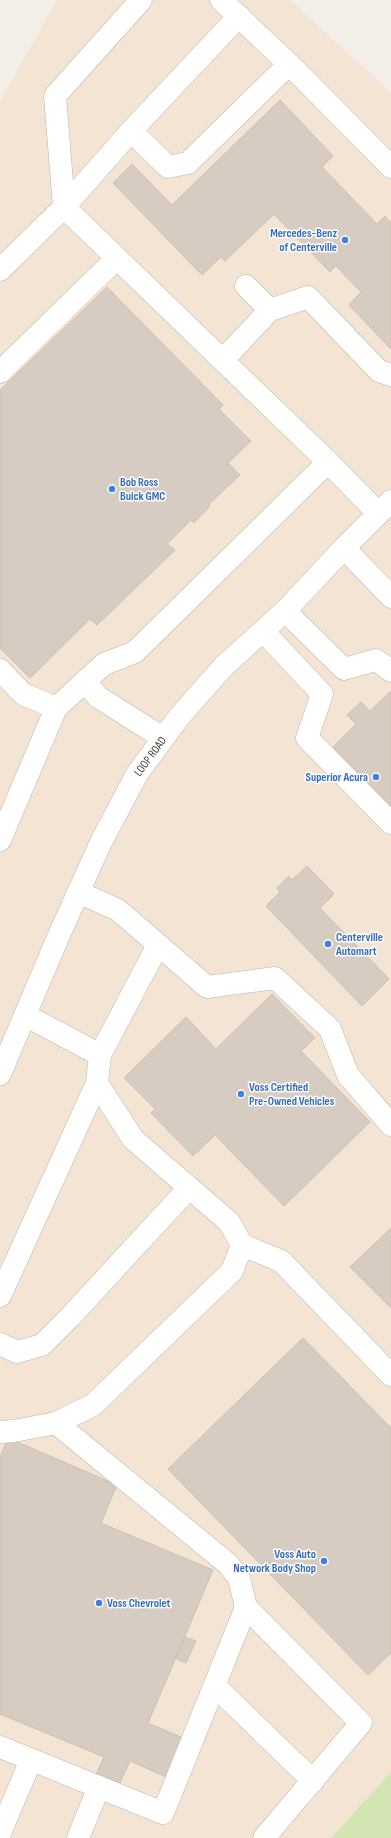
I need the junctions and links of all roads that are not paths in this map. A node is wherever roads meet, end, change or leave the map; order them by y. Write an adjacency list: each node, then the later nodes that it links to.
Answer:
1 (141, 0): 7 (street)
2 (221, 0): 3 (street)
3 (239, 16): 4 (street); 5 (street)
4 (289, 64): 5 (street); 6 (street)
5 (131, 131): 7 (street)
6 (391, 167)
7 (64, 207): 8 (street); 9 (street)
8 (116, 259): 12 (street); 13 (street)
9 (0, 270)
10 (246, 286): 11 (street)
11 (270, 310): 12 (street); 14 (street)
12 (223, 360): 15 (street)
13 (0, 372)
14 (391, 375)
15 (328, 462): 16 (street); 23 (street)
16 (385, 507): 17 (street, LOOP ROAD)
17 (344, 548): 18 (street); 19 (street, LOOP ROAD)
18 (391, 597)
19 (285, 611): 20 (street, LOOP ROAD); 22 (street)
20 (263, 631): 25 (street, LOOP ROAD); 26 (street)
21 (0, 670): 24 (street)
22 (391, 671)
23 (85, 682): 24 (street); 25 (street)
24 (56, 708): 27 (street)
25 (163, 738): 28 (street, LOOP ROAD)
26 (391, 823)
27 (0, 840)
28 (78, 892): 29 (street); 30 (street, LOOP ROAD)
29 (158, 945): 31 (street); 34 (street)
30 (25, 1015): 31 (street); 32 (street, LOOP ROAD)
31 (100, 1055): 33 (street)
32 (2, 1066)
33 (97, 1083): 35 (street); 37 (street)
34 (391, 1125)
35 (189, 1188): 36 (street); 38 (street)
36 (242, 1246): 39 (street); 40 (street)
37 (0, 1296)
38 (0, 1344)
39 (391, 1375)
40 (56, 1423): 41 (street); 42 (street)
41 (0, 1432)
42 (246, 1607): 43 (street); 46 (street)
43 (215, 1686): 46 (street); 47 (street)
44 (0, 1748): 45 (street)
45 (31, 1760): 47 (street); 48 (street)
46 (312, 1781): 50 (street)
47 (99, 1787): 49 (street)
48 (0, 1833)
49 (78, 1838)
50 (264, 1838)

